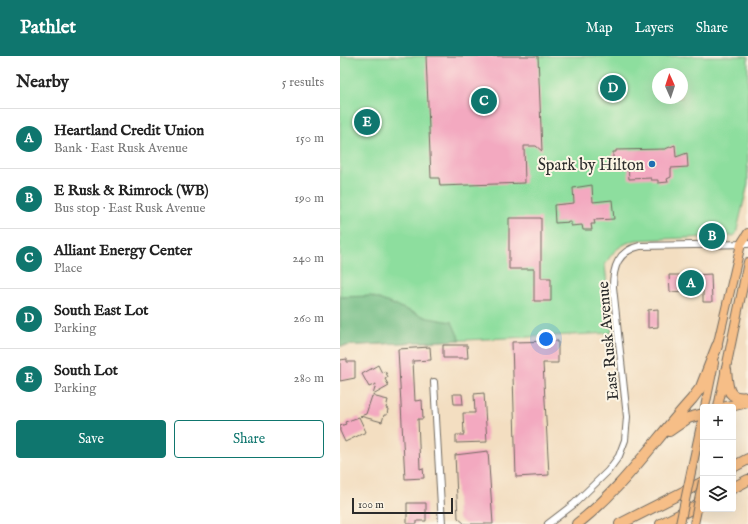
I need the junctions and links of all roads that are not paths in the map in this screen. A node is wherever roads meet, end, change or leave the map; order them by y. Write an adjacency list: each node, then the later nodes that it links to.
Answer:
1 (748, 233): 2 (main road)
2 (745, 244): 4 (main road); 23 (street, East Rusk Avenue)
3 (748, 262): 5 (main road)
4 (717, 346): 9 (main road); 14 (highway)
5 (726, 370): 7 (highway); 10 (main road)
6 (434, 382): 22 (street)
7 (748, 397)
8 (748, 402): 11 (highway)
9 (706, 404)
10 (719, 404)
11 (736, 405)
12 (700, 416): 14 (highway)
13 (700, 429): 27 (main road, bridge)
14 (651, 447): 24 (highway)
15 (748, 459): 16 (highway)
16 (736, 465)
17 (748, 480): 19 (highway)
18 (700, 484): 25 (highway)
19 (736, 486)
20 (700, 496): 28 (main road, bridge)
21 (700, 504): 26 (highway)
22 (442, 524)
23 (548, 524)
24 (577, 524)
25 (620, 524)
26 (661, 524)
27 (680, 524)
28 (694, 524)

